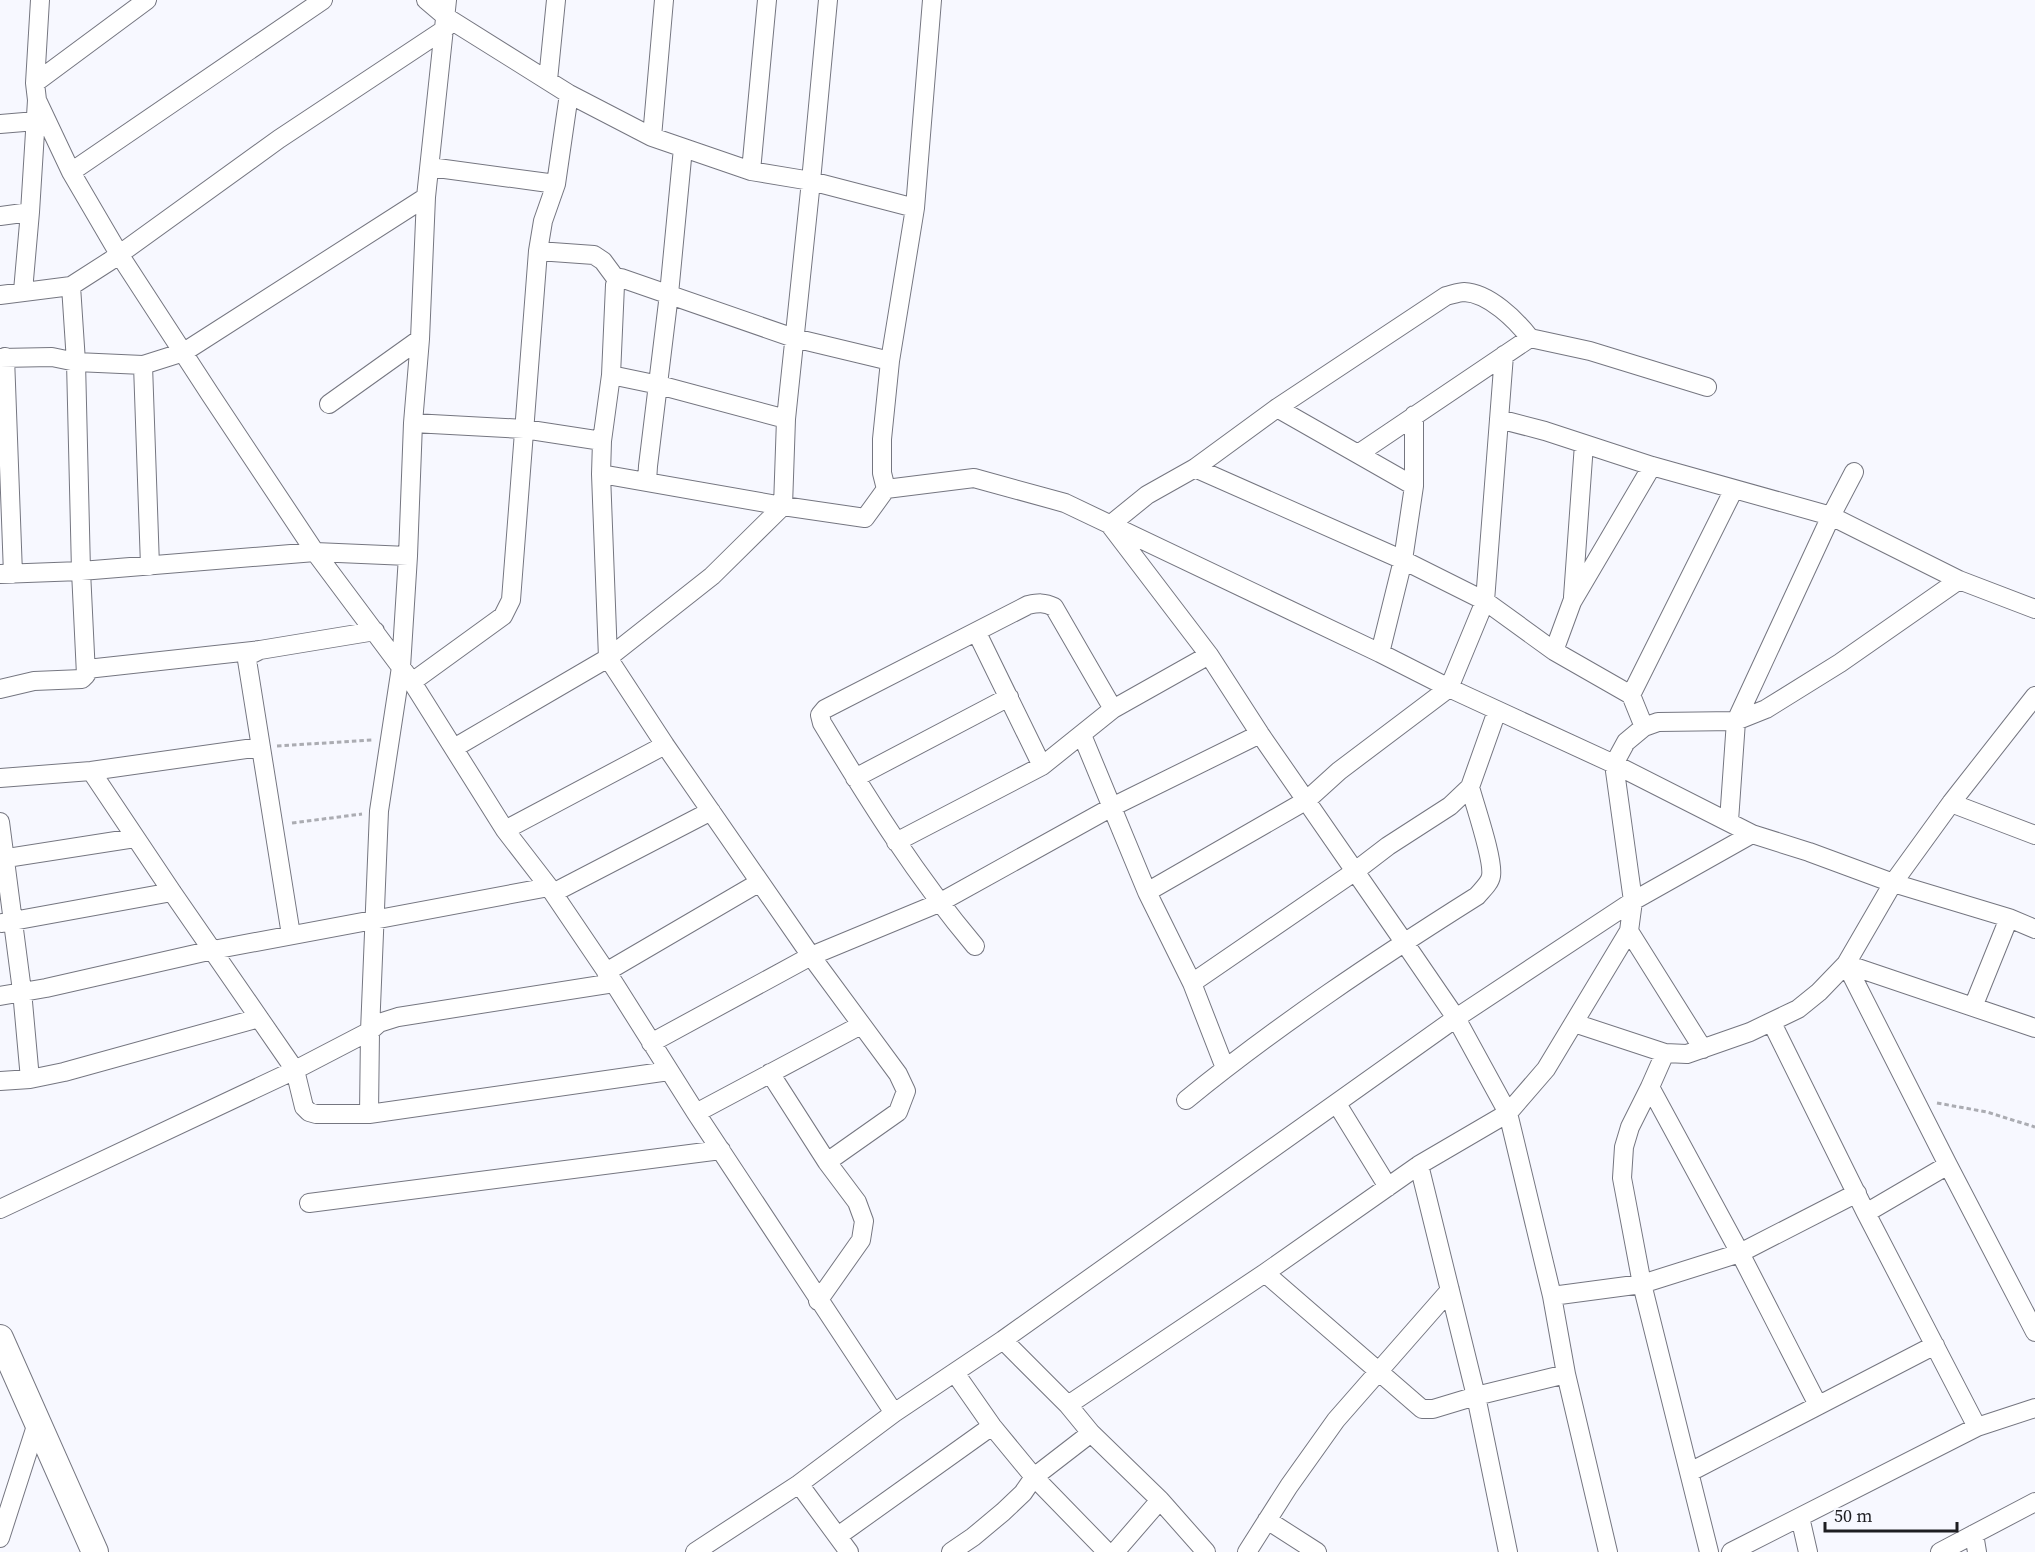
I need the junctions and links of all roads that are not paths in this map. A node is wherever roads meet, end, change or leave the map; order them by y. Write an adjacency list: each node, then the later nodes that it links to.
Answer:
1 (40, 0): 12 (street)
2 (146, 0): 12 (street)
3 (323, 0): 20 (street)
4 (426, 0): 10 (street)
5 (556, 0): 11 (street)
6 (664, 0): 16 (street)
7 (767, 0): 19 (street)
8 (828, 0): 21 (street)
9 (932, 0): 24 (street)
10 (446, 15): 11 (street); 18 (street); 28 (street)
11 (548, 80): 13 (street)
12 (36, 92): 14 (street); 20 (street)
13 (569, 94): 16 (street); 22 (street)
14 (36, 121): 15 (street); 25 (street)
15 (0, 124)
16 (652, 137): 17 (street)
17 (683, 148): 19 (street); 32 (street)
18 (430, 167): 22 (street); 23 (street)
19 (751, 171): 21 (street)
20 (71, 172): 28 (street)
21 (811, 181): 24 (street); 34 (street)
22 (556, 184): 27 (street)
23 (426, 197): 36 (street); 37 (street)
24 (915, 208): 40 (street)
25 (30, 212): 26 (street); 31 (street)
26 (0, 216)
27 (538, 251): 29 (street); 52 (street)
28 (119, 254): 30 (street); 37 (street)
29 (617, 280): 32 (street); 43 (street)
30 (71, 286): 31 (street); 41 (street)
31 (23, 291): 33 (street)
32 (669, 294): 34 (street); 44 (street)
33 (0, 295)
34 (794, 338): 40 (street); 49 (street)
35 (1530, 338): 38 (street); 45 (street); 47 (street)
36 (420, 339): 46 (street); 51 (street)
37 (184, 352): 42 (street); 67 (street)
38 (1504, 355): 48 (street); 50 (street)
39 (2, 357): 41 (street); 72 (street)
40 (890, 361): 62 (street)
41 (76, 362): 42 (street); 71 (street)
42 (142, 365): 70 (street)
43 (611, 375): 44 (street); 53 (street)
44 (659, 385): 49 (street); 60 (street)
45 (1707, 387)
46 (328, 404)
47 (1277, 408): 55 (street); 57 (street)
48 (1414, 415): 55 (street); 61 (street)
49 (786, 419): 64 (street)
50 (1499, 419): 54 (street); 74 (street)
51 (412, 423): 52 (street); 68 (street)
52 (524, 429): 53 (street); 86 (street)
53 (602, 441): 59 (street)
54 (1584, 444): 56 (street); 75 (street)
55 (1358, 454): 61 (street)
56 (1652, 466): 63 (street); 75 (street)
57 (1195, 468): 66 (street); 69 (street)
58 (1854, 472): 65 (street)
59 (601, 474): 60 (street); 83 (street)
60 (648, 482): 64 (street)
61 (1414, 486): 69 (street)
62 (886, 489): 64 (street); 66 (street)
63 (1734, 489): 65 (street); 89 (street)
64 (783, 506): 83 (street)
65 (1831, 516): 73 (street); 94 (street)
66 (1110, 525): 81 (street); 82 (street)
67 (315, 552): 68 (street); 70 (street); 77 (street)
68 (408, 556): 84 (street)
69 (1403, 560): 74 (street); 81 (street)
70 (150, 566): 71 (street)
71 (81, 571): 72 (street); 85 (street)
72 (7, 574)
73 (1959, 580): 76 (street); 94 (street)
74 (1485, 601): 80 (street); 87 (street)
75 (1572, 602): 80 (street)
76 (2035, 609)
77 (375, 631): 79 (street); 84 (street)
78 (977, 633): 91 (street); 92 (street); 105 (street)
79 (260, 650): 85 (street); 99 (street)
80 (1554, 651): 89 (street)
81 (1380, 653): 87 (street)
82 (1209, 655): 92 (street); 96 (street)
83 (608, 658): 98 (street); 100 (street)
84 (400, 667): 86 (street); 127 (street)
85 (87, 669): 88 (street)
86 (412, 682): 100 (street)
87 (1449, 688): 93 (street); 107 (street)
88 (0, 689)
89 (1631, 695): 95 (street)
90 (2035, 696): 108 (street)
91 (1009, 697): 102 (street); 105 (street)
92 (1113, 709): 97 (street)
93 (1497, 711): 101 (street); 106 (street)
94 (1737, 721): 95 (street); 111 (street)
95 (1644, 727): 101 (street)
96 (1260, 734): 107 (street); 109 (street)
97 (1082, 735): 102 (street); 109 (street)
98 (665, 745): 110 (street); 113 (street)
99 (261, 747): 103 (street); 132 (street)
100 (454, 748): 113 (street)
101 (1614, 764): 111 (street); 125 (street)
102 (1042, 766): 117 (street)
103 (91, 771): 104 (street); 116 (street)
104 (0, 778)
105 (855, 778): 117 (street)
106 (1470, 787): 119 (street); 133 (street)
107 (1307, 800): 119 (street); 124 (street)
108 (1951, 803): 115 (street); 121 (street)
109 (1112, 807): 124 (street); 126 (street)
110 (711, 812): 120 (street); 122 (street)
111 (1730, 821): 114 (street)
112 (0, 822): 118 (street)
113 (505, 830): 122 (street)
114 (1752, 834): 121 (street); 125 (street)
115 (2035, 835)
116 (135, 838): 118 (street); 123 (street)
117 (896, 842): 126 (street)
118 (3, 859): 129 (street)
119 (1354, 872): 133 (street); 139 (street)
120 (760, 882): 136 (street); 138 (street)
121 (1893, 883): 128 (street); 137 (street)
122 (551, 890): 127 (street); 138 (street)
123 (172, 892): 129 (street); 135 (street)
124 (1147, 892): 139 (street)
125 (1633, 901): 131 (street); 144 (street)
126 (939, 903): 134 (street); 136 (street)
127 (376, 918): 132 (street); 149 (street)
128 (2009, 918): 130 (street); 142 (street)
129 (6, 923): 140 (street)
130 (2035, 929)
131 (1629, 931): 145 (street); 151 (street)
132 (291, 935): 135 (street)
133 (1404, 942): 144 (street); 153 (street)
134 (975, 946)
135 (213, 950): 140 (street); 143 (street)
136 (811, 956): 147 (street); 150 (street)
137 (1846, 964): 142 (street); 146 (street); 167 (street)
138 (610, 977): 149 (street); 150 (street)
139 (1192, 982): 153 (street)
140 (22, 991): 141 (street); 157 (street)
141 (0, 996)
142 (1973, 1007): 148 (street)
143 (260, 1018): 154 (street); 157 (street)
144 (1456, 1018): 161 (street); 163 (street)
145 (1574, 1023): 152 (street); 163 (street)
146 (1772, 1023): 151 (street); 170 (street)
147 (861, 1024): 156 (street); 166 (street)
148 (2035, 1028)
149 (370, 1031): 154 (street); 164 (street)
150 (651, 1042): 155 (street)
151 (1703, 1049): 152 (street)
152 (1665, 1053): 159 (street)
153 (1225, 1068): 160 (street)
154 (295, 1070): 164 (street); 172 (street)
155 (669, 1071): 162 (street); 164 (street)
156 (770, 1073): 162 (street); 166 (street)
157 (30, 1079): 158 (street)
158 (0, 1082)
159 (1650, 1087): 174 (street); 176 (street)
160 (1186, 1100)
161 (1337, 1104): 169 (street); 182 (street)
162 (696, 1113): 165 (street)
163 (1508, 1113): 168 (street); 178 (street)
164 (369, 1114)
165 (721, 1150): 171 (street); 179 (street)
166 (827, 1162): 179 (street)
167 (1948, 1165): 173 (street); 180 (street)
168 (1419, 1166): 169 (street); 177 (street)
169 (1388, 1187): 175 (street)
170 (1857, 1193): 173 (street); 174 (street)
171 (309, 1203)
172 (0, 1209)
173 (1866, 1213): 183 (street)
174 (1740, 1253): 176 (street); 189 (street)
175 (1265, 1273): 184 (street); 188 (street)
176 (1642, 1284): 178 (street); 196 (street)
177 (1450, 1290): 184 (street); 187 (street)
178 (1552, 1296): 186 (street)
179 (818, 1300): 191 (street)
180 (2035, 1332)
181 (0, 1338): 192 (main road)
182 (1003, 1340): 185 (street); 188 (street)
183 (1935, 1345): 189 (street); 194 (street)
184 (1379, 1372): 187 (street); 202 (street)
185 (955, 1373): 191 (street); 193 (street)
186 (1566, 1374): 187 (street); 216 (street)
187 (1476, 1396): 215 (street)
188 (1068, 1405): 195 (street)
189 (1818, 1405): 196 (street)
190 (2035, 1408): 194 (street)
191 (894, 1413): 198 (street)
192 (37, 1423): 204 (street); 206 (main road)
193 (992, 1426): 197 (street); 203 (street)
194 (1977, 1427): 201 (street)
195 (1091, 1433): 197 (street); 199 (street)
196 (1690, 1472): 217 (street)
197 (1034, 1477): 209 (street); 210 (street)
198 (799, 1484): 203 (street); 207 (street)
199 (1160, 1500): 211 (street); 212 (street)
200 (2035, 1502): 205 (street)
201 (1800, 1517): 218 (street); 219 (street)
202 (1267, 1520): 213 (street); 214 (street)
203 (838, 1536): 208 (street)
204 (0, 1538)
205 (1975, 1543): 220 (street)
206 (95, 1552)
207 (695, 1552)
208 (849, 1552)
209 (951, 1552)
210 (1107, 1552)
211 (1115, 1552)
212 (1206, 1552)
213 (1247, 1552)
214 (1317, 1552)
215 (1508, 1552)
216 (1608, 1552)
217 (1709, 1552)
218 (1731, 1552)
219 (1808, 1552)
220 (1940, 1552)

